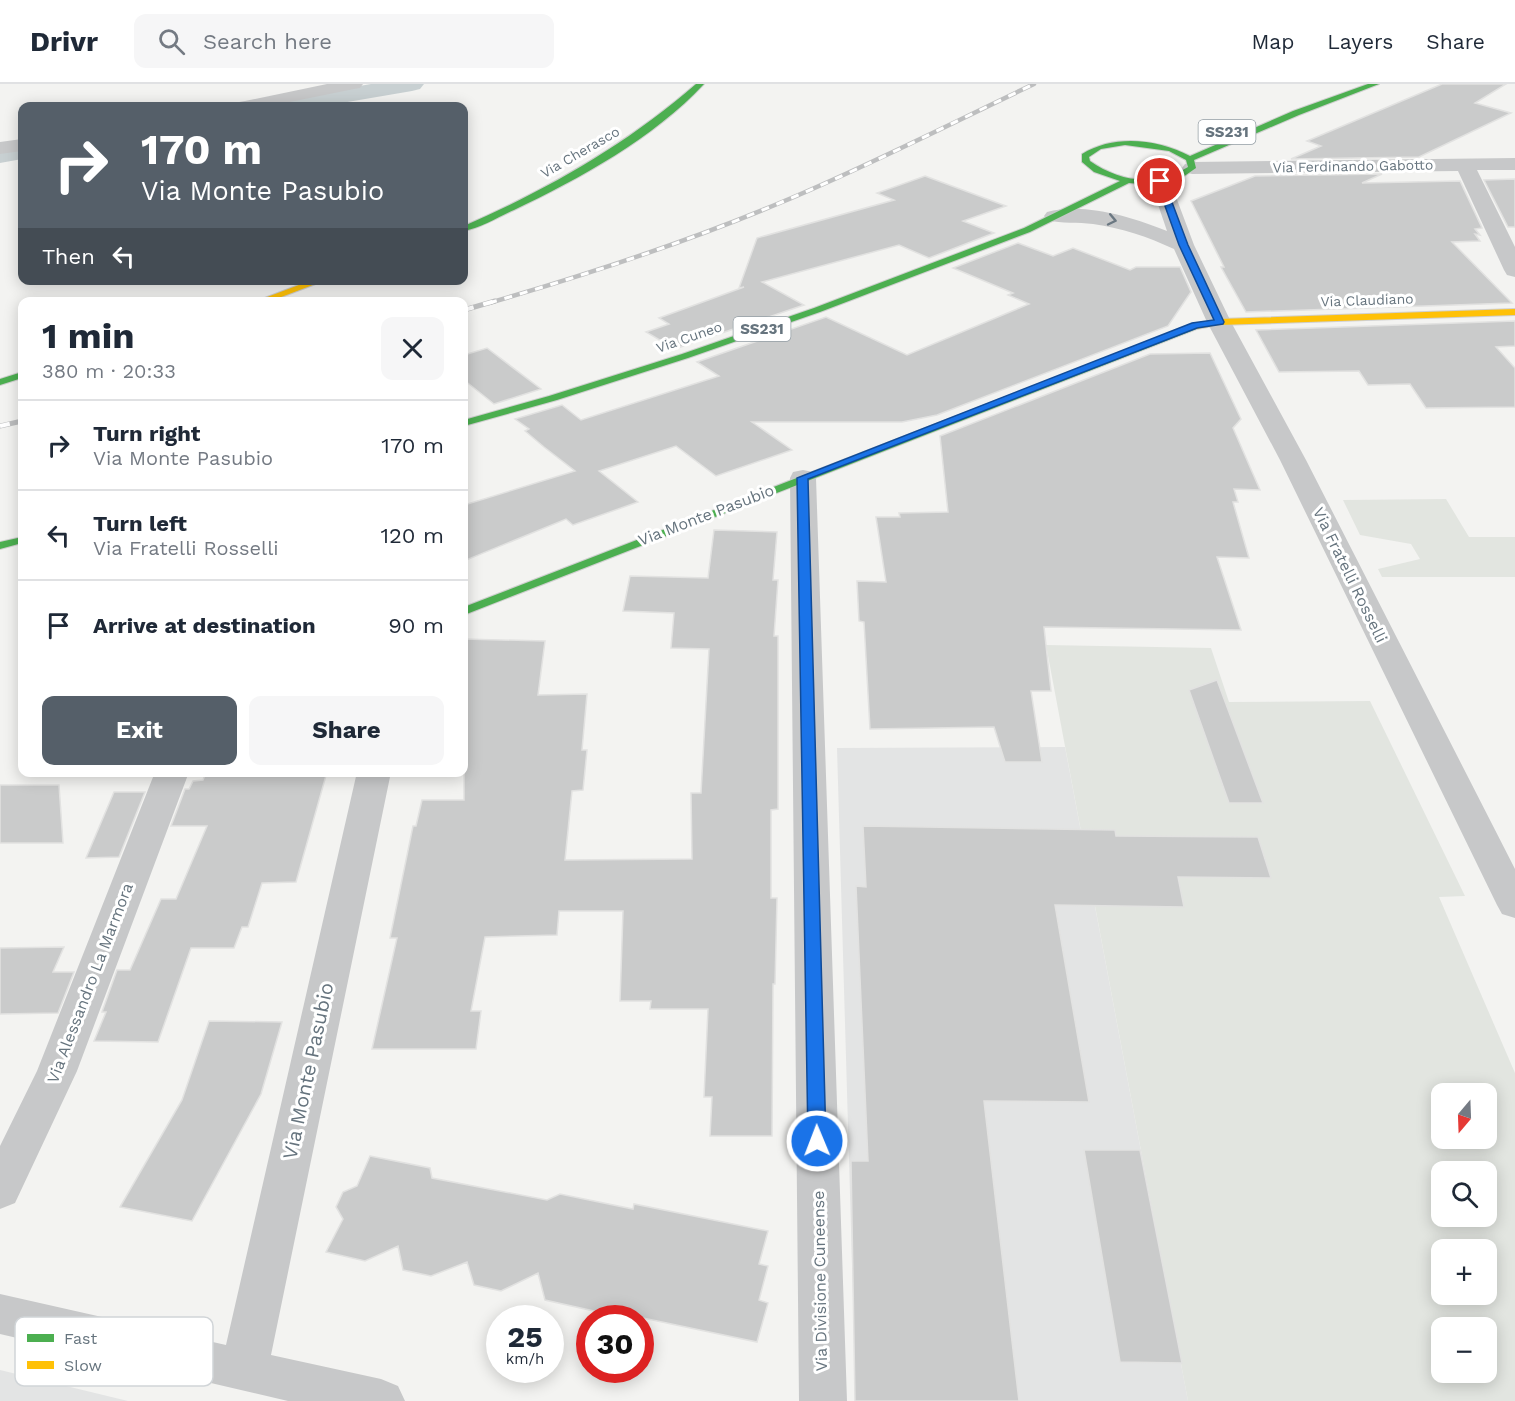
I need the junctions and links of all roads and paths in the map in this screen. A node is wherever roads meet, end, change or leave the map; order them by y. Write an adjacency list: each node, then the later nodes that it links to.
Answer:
1 (354, 84): 4 (street)
2 (700, 84): 16 (main road, Via Cherasco)
3 (1375, 84): 5 (main road, SS231)
4 (265, 102)
5 (1296, 113): 6 (main road, SS231); 9 (main road, SS231)
6 (1156, 145): 9 (main road); 13 (main road)
7 (18, 146): 8 (street)
8 (0, 148)
9 (1191, 164): 11 (street, Via Ferdinando Gabotto); 14 (main road)
10 (1515, 164): 11 (street, Via Ferdinando Gabotto)
11 (1465, 165): 18 (street)
12 (1130, 180): 13 (main road); 14 (main road); 15 (main road, Via Cuneo / SS231)
13 (1091, 181): 15 (main road, Via Cuneo / SS231)
14 (1160, 181): 17 (street, Via Fratelli Rosselli)
15 (1054, 216): 17 (street, one-way to 17); 25 (main road, Via Cuneo / SS231)
16 (468, 227)
17 (1183, 245): 22 (street, Via Fratelli Rosselli)
18 (1515, 270)
19 (307, 285): 20 (main road)
20 (273, 297)
21 (1515, 312): 22 (main road, Via Claudiano)
22 (1219, 322): 26 (main road, Via Monte Pasubio); 32 (street, Via Fratelli Rosselli)
23 (18, 376): 24 (main road)
24 (0, 382)
25 (468, 422)
26 (803, 478): 29 (main road, Via Monte Pasubio); 39 (street, Via Divisione Cuneense)
27 (18, 541): 28 (main road)
28 (0, 546)
29 (468, 609)
30 (170, 777): 33 (street, Via Alessandro La Marmora)
31 (373, 777): 37 (street, Via Monte Pasubio)
32 (1515, 905)
33 (0, 1191)
34 (0, 1314): 35 (street)
35 (15, 1317)
36 (213, 1362): 37 (street)
37 (244, 1369): 38 (street)
38 (381, 1401)
39 (823, 1401)

